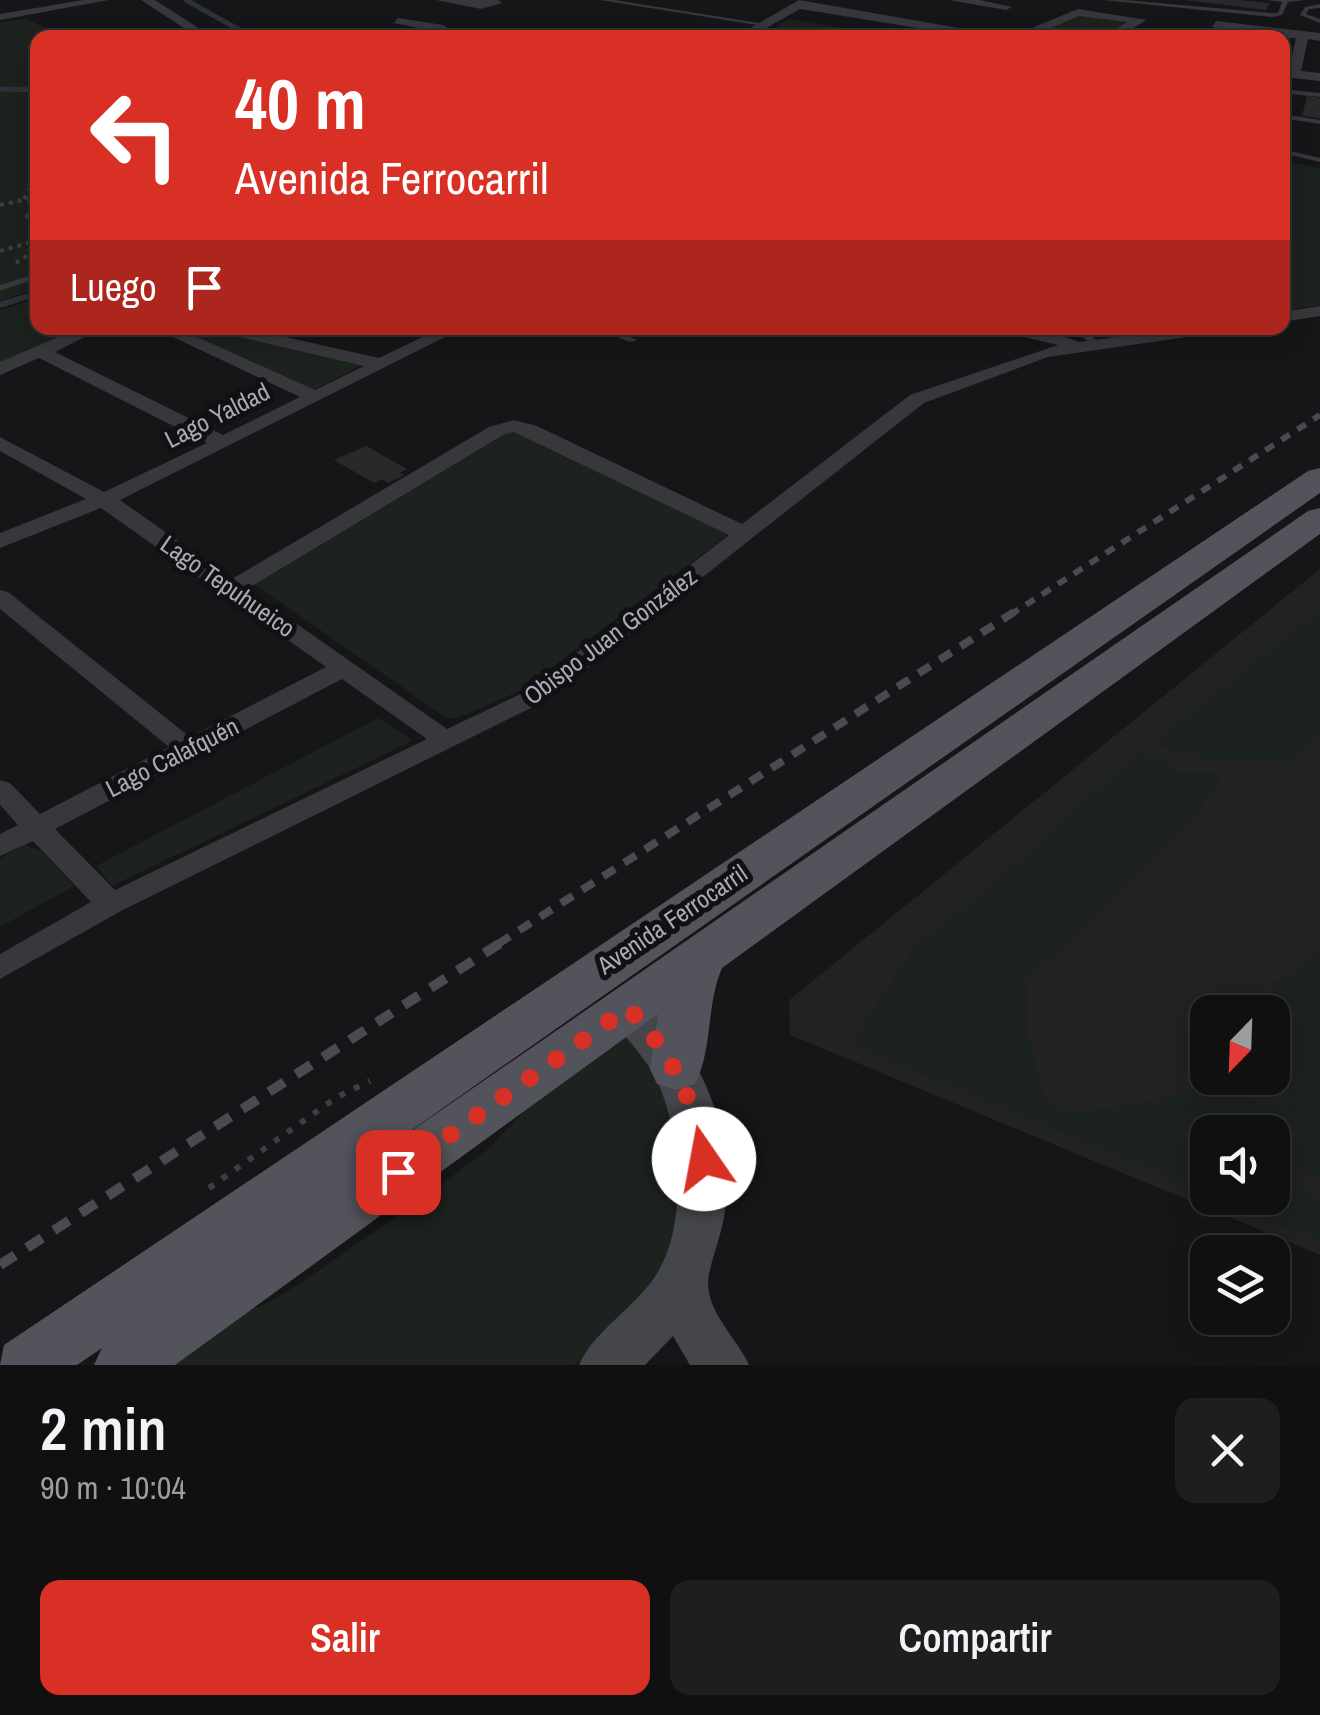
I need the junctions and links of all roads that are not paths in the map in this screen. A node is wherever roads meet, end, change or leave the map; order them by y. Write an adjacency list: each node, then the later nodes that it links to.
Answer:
1 (103, 0): 12 (street)
2 (147, 0): 21 (street)
3 (442, 0): 4 (street)
4 (486, 0)
5 (603, 0): 19 (lane)
6 (955, 0): 15 (street)
7 (1106, 0): 11 (lane)
8 (1269, 0): 11 (lane)
9 (1302, 0): 11 (lane)
10 (803, 2): 19 (street); 24 (street)
11 (1285, 2)
12 (53, 4): 14 (street); 16 (street)
13 (1320, 6): 18 (lane)
14 (0, 8)
15 (1006, 8)
16 (0, 17)
17 (398, 21): 22 (street)
18 (1320, 21)
19 (763, 24): 23 (street)
20 (1216, 25): 27 (street)
21 (195, 30)
22 (441, 30)
23 (753, 30)
24 (961, 30)
25 (1033, 30): 26 (street)
26 (1122, 30)
27 (1248, 30)
28 (1290, 35): 29 (street)
29 (1302, 35): 30 (street); 31 (street)
30 (1320, 37)
31 (1290, 68)
32 (1290, 74): 33 (street)
33 (1320, 77)
34 (1290, 92): 35 (lane)
35 (1320, 95)
36 (1290, 117): 37 (lane)
37 (1320, 122)
38 (1290, 153): 39 (lane)
39 (1320, 160)
40 (30, 278): 41 (lane)
41 (0, 288)
42 (1320, 311): 43 (street)
43 (1290, 316)
44 (78, 335): 53 (street)
45 (179, 335): 56 (street)
46 (255, 335): 54 (street)
47 (440, 335): 54 (street, Lago Yaldad)
48 (618, 335): 51 (lane)
49 (1048, 335): 52 (street)
50 (1139, 335): 52 (street, Obispo Juan González)
51 (633, 340)
52 (1084, 340): 62 (street, Obispo Juan González)
53 (40, 352): 55 (street); 57 (street)
54 (382, 364): 56 (street, Lago Yaldad)
55 (0, 369)
56 (316, 396): 57 (street, Lago Yaldad)
57 (223, 442): 60 (street, Lago Yaldad)
58 (0, 443): 60 (street, Lago Tepuhueico)
59 (1320, 478): 75 (main road, Avenida Ferrocarril)
60 (103, 500): 63 (street, Lago Yaldad); 64 (street, Lago Tepuhueico)
61 (1320, 518): 73 (main road, Avenida Ferrocarril)
62 (744, 534): 64 (street); 67 (street, Obispo Juan González)
63 (0, 541)
64 (232, 589): 66 (street, Lago Tepuhueico)
65 (0, 598): 68 (street)
66 (344, 668): 67 (street, Lago Tepuhueico); 68 (street, Lago Calafquén)
67 (448, 742): 72 (street, Obispo Juan González)
68 (188, 749): 70 (street, Lago Calafquén)
69 (0, 790): 70 (street)
70 (38, 826): 71 (street, Lago Calafquén); 72 (street)
71 (0, 846)
72 (112, 904): 74 (street, Obispo Juan González)
73 (704, 953): 76 (main road, Avenida Ferrocarril); 77 (main road)
74 (0, 968)
75 (561, 995): 76 (main road); 78 (main road, Avenida Ferrocarril)
76 (628, 1008): 77 (main road); 80 (main road, Avenida Ferrocarril)
77 (676, 1069): 79 (main road)
78 (168, 1267): 80 (main road); 81 (main road, Avenida Ferrocarril)
79 (682, 1280): 82 (main road); 83 (main road)
80 (145, 1358)
81 (26, 1365)
82 (606, 1365)
83 (722, 1365)

